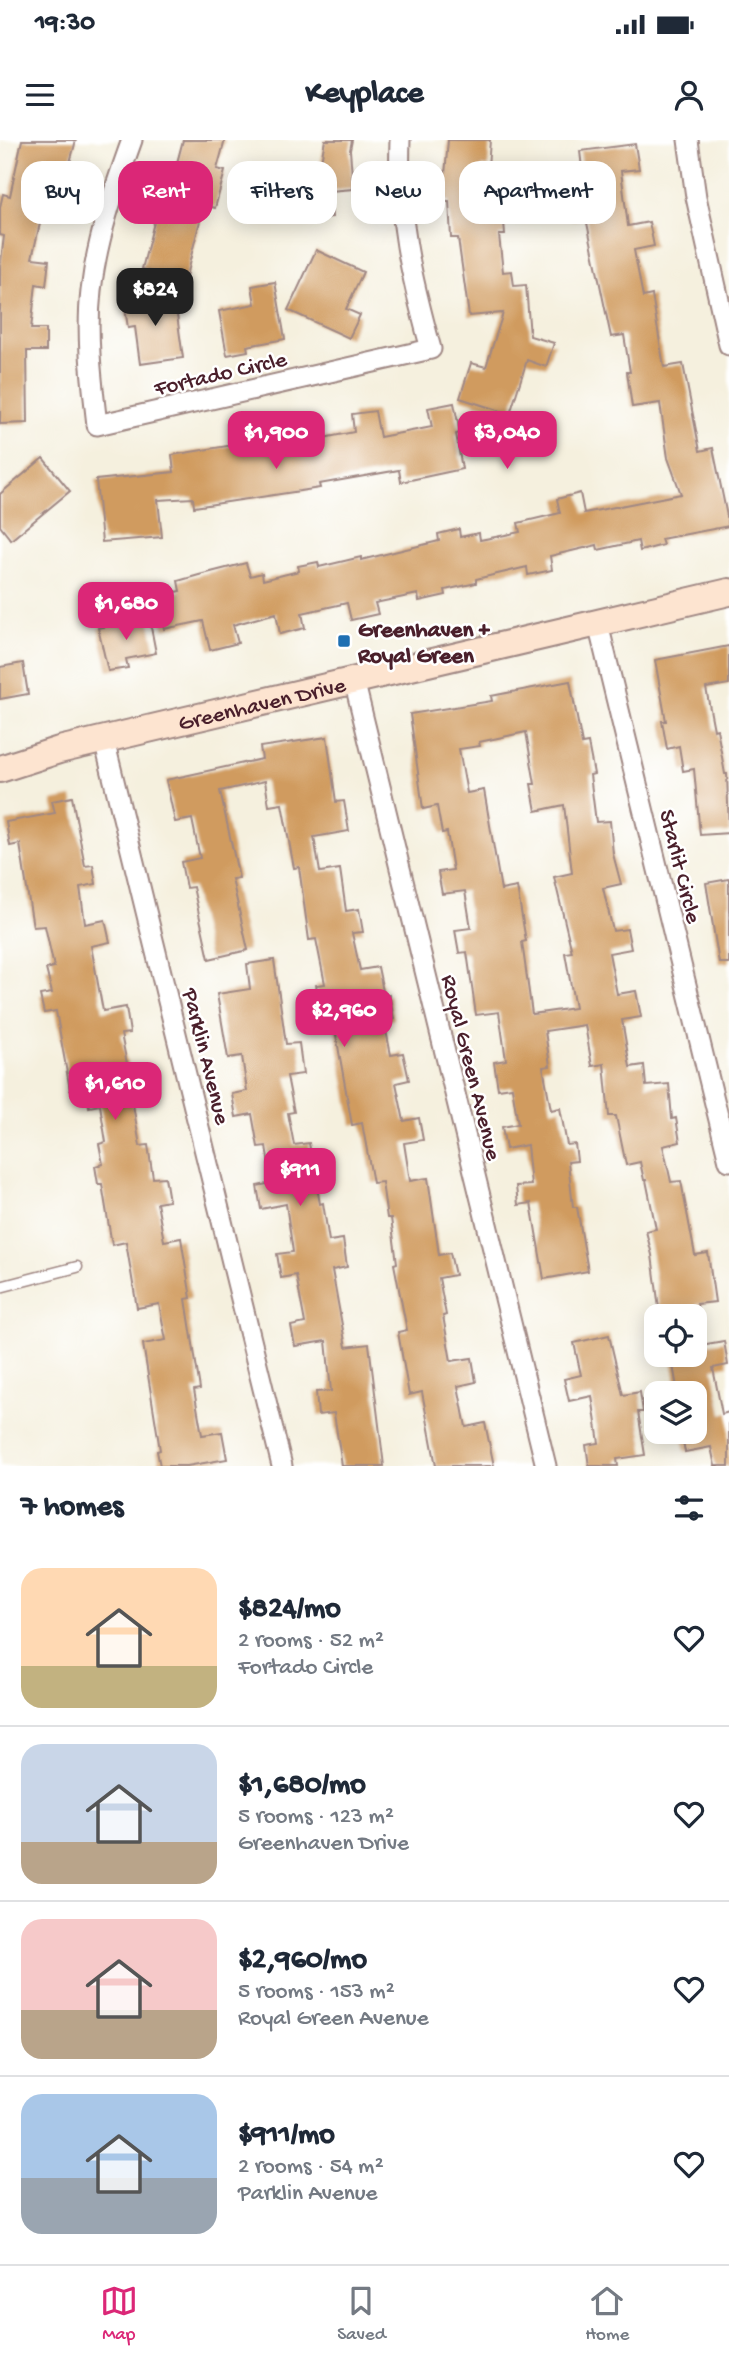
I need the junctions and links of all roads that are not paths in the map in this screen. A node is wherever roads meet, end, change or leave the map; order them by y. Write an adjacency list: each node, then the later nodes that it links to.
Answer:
1 (132, 140): 2 (street, Fortado Circle)
2 (400, 140)
3 (688, 140): 4 (street)
4 (729, 345)
5 (729, 592): 6 (street, Greenhaven Drive)
6 (597, 624): 7 (street, Greenhaven Drive); 10 (street, Starlit Circle)
7 (354, 680): 8 (street, Greenhaven Drive); 14 (street, Royal Green Avenue)
8 (104, 740): 9 (street, Greenhaven Drive); 13 (street, Parklin Avenue)
9 (0, 769)
10 (729, 1161)
11 (77, 1267): 12 (lane)
12 (0, 1287)
13 (282, 1466)
14 (546, 1466)

